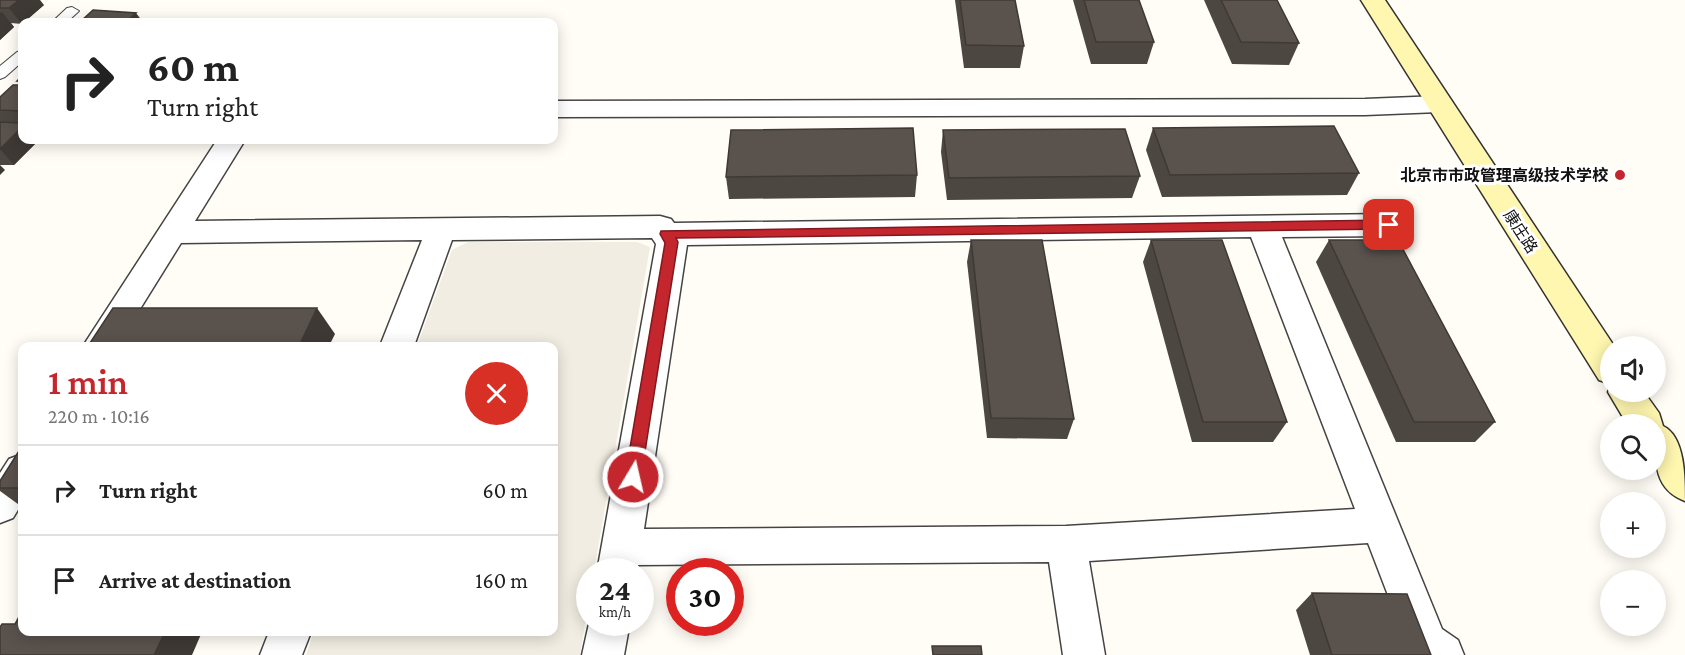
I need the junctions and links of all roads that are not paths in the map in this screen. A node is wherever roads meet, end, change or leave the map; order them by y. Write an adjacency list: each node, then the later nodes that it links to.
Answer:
1 (1373, 0): 6 (street, 康庄路)
2 (72, 11): 3 (lane)
3 (64, 18)
4 (18, 58): 5 (lane)
5 (0, 74)
6 (1439, 104): 7 (street); 16 (street, 康庄路)
7 (558, 109)
8 (228, 144): 12 (street)
9 (1389, 225): 10 (street)
10 (1262, 226): 13 (street); 21 (street)
11 (441, 229): 12 (street); 13 (street); 15 (street)
12 (173, 232): 14 (street)
13 (666, 234): 23 (street)
14 (103, 342)
15 (399, 342)
16 (1600, 353)
17 (1666, 455): 19 (street)
18 (18, 477): 20 (street)
19 (1685, 484)
20 (0, 506)
21 (1380, 525): 22 (street); 30 (street)
22 (1066, 544): 24 (street); 29 (street)
23 (619, 558)
24 (649, 558)
25 (288, 636): 27 (street)
26 (606, 636): 28 (street)
27 (281, 655)
28 (603, 655)
29 (1084, 655)
30 (1443, 655)

